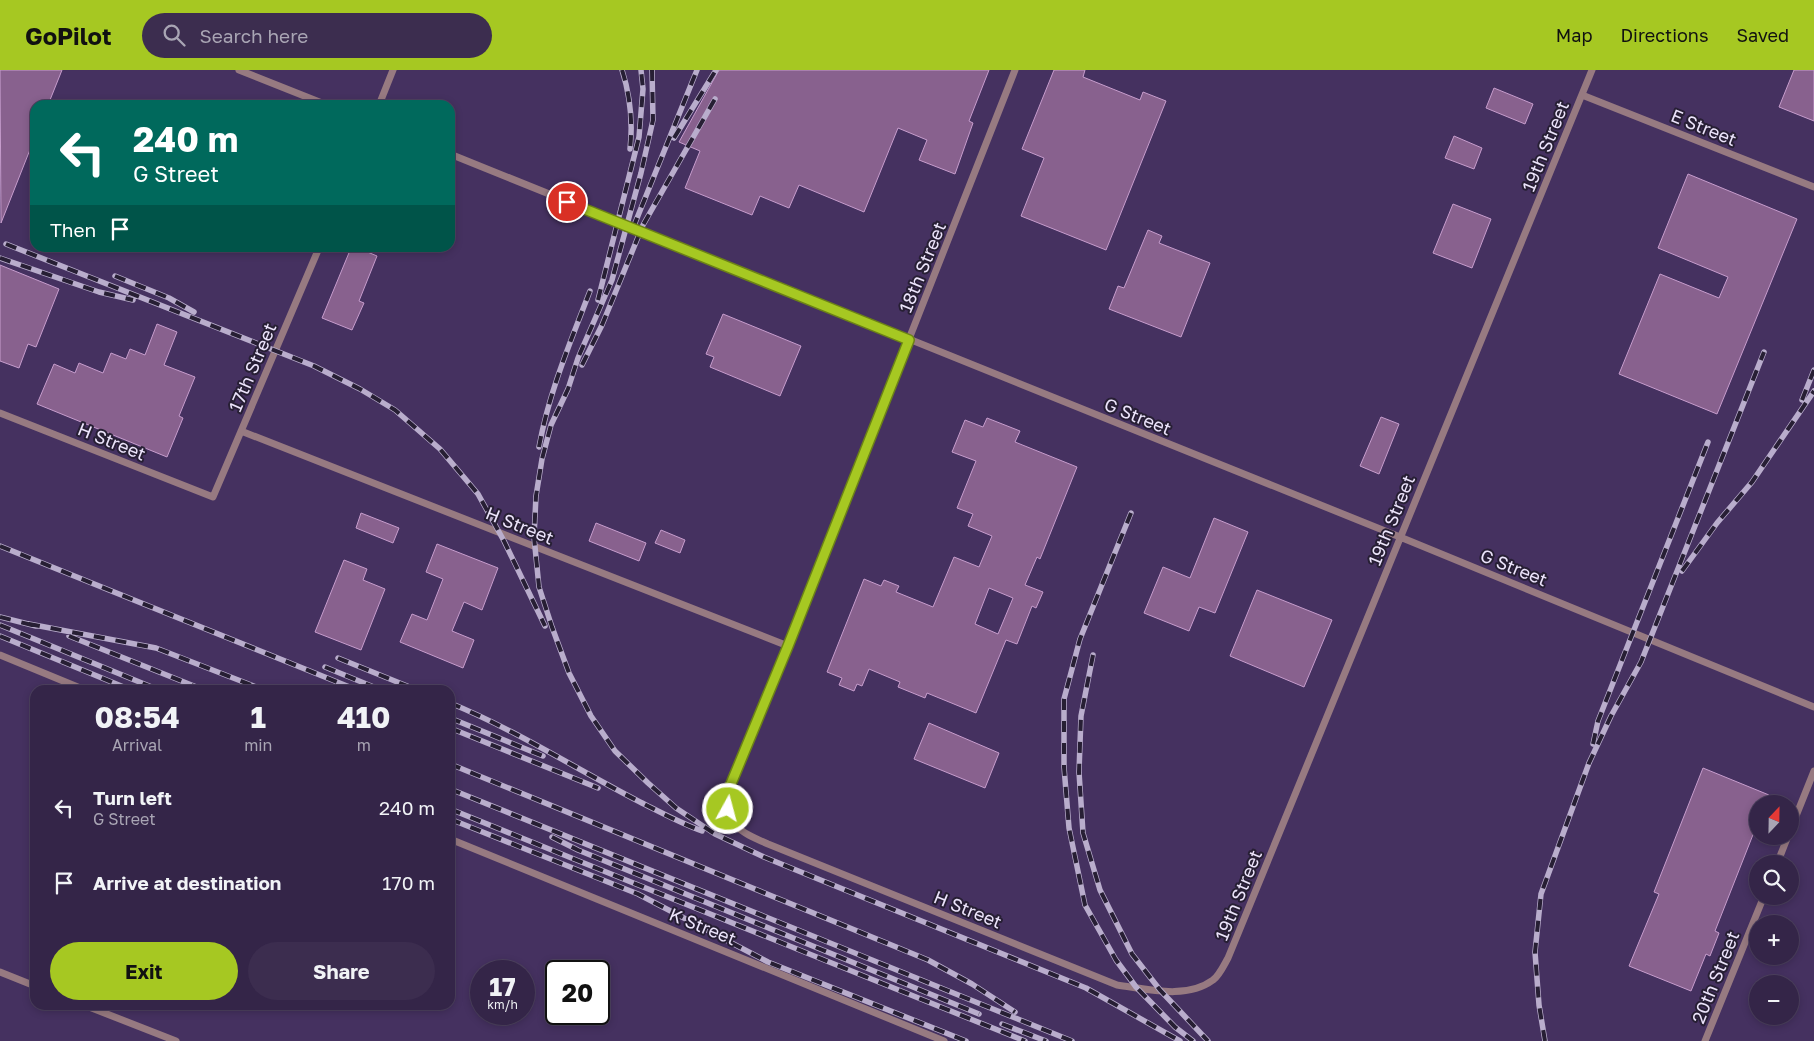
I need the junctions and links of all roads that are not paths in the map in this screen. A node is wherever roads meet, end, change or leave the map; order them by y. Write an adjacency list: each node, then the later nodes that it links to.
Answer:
1 (239, 70): 6 (lane)
2 (393, 70): 7 (lane)
3 (1015, 70): 11 (lane, 18th Street)
4 (1592, 70): 5 (lane, 19th Street)
5 (1582, 95): 9 (lane, E Street); 15 (lane, 19th Street)
6 (314, 100)
7 (381, 100)
8 (455, 156): 11 (lane, G Street)
9 (1814, 187)
10 (317, 252): 13 (lane, 17th Street)
11 (909, 340): 15 (lane, G Street); 16 (lane, 18th Street)
12 (0, 413): 14 (lane, H Street)
13 (241, 431): 14 (lane, 17th Street); 16 (lane, H Street)
14 (214, 497)
15 (1400, 537): 19 (lane, G Street); 26 (lane, 19th Street)
16 (788, 646): 22 (lane, 18th Street)
17 (0, 655): 18 (lane)
18 (73, 685)
19 (1814, 707)
20 (1814, 771): 21 (lane)
21 (1799, 808)
22 (728, 809): 26 (lane, H Street)
23 (455, 841): 30 (lane, K Street)
24 (1760, 905): 31 (lane, 20th Street)
25 (0, 972): 27 (lane)
26 (1214, 980)
27 (30, 984)
28 (97, 1010): 29 (lane)
29 (176, 1041)
30 (944, 1041)
31 (1705, 1041)

